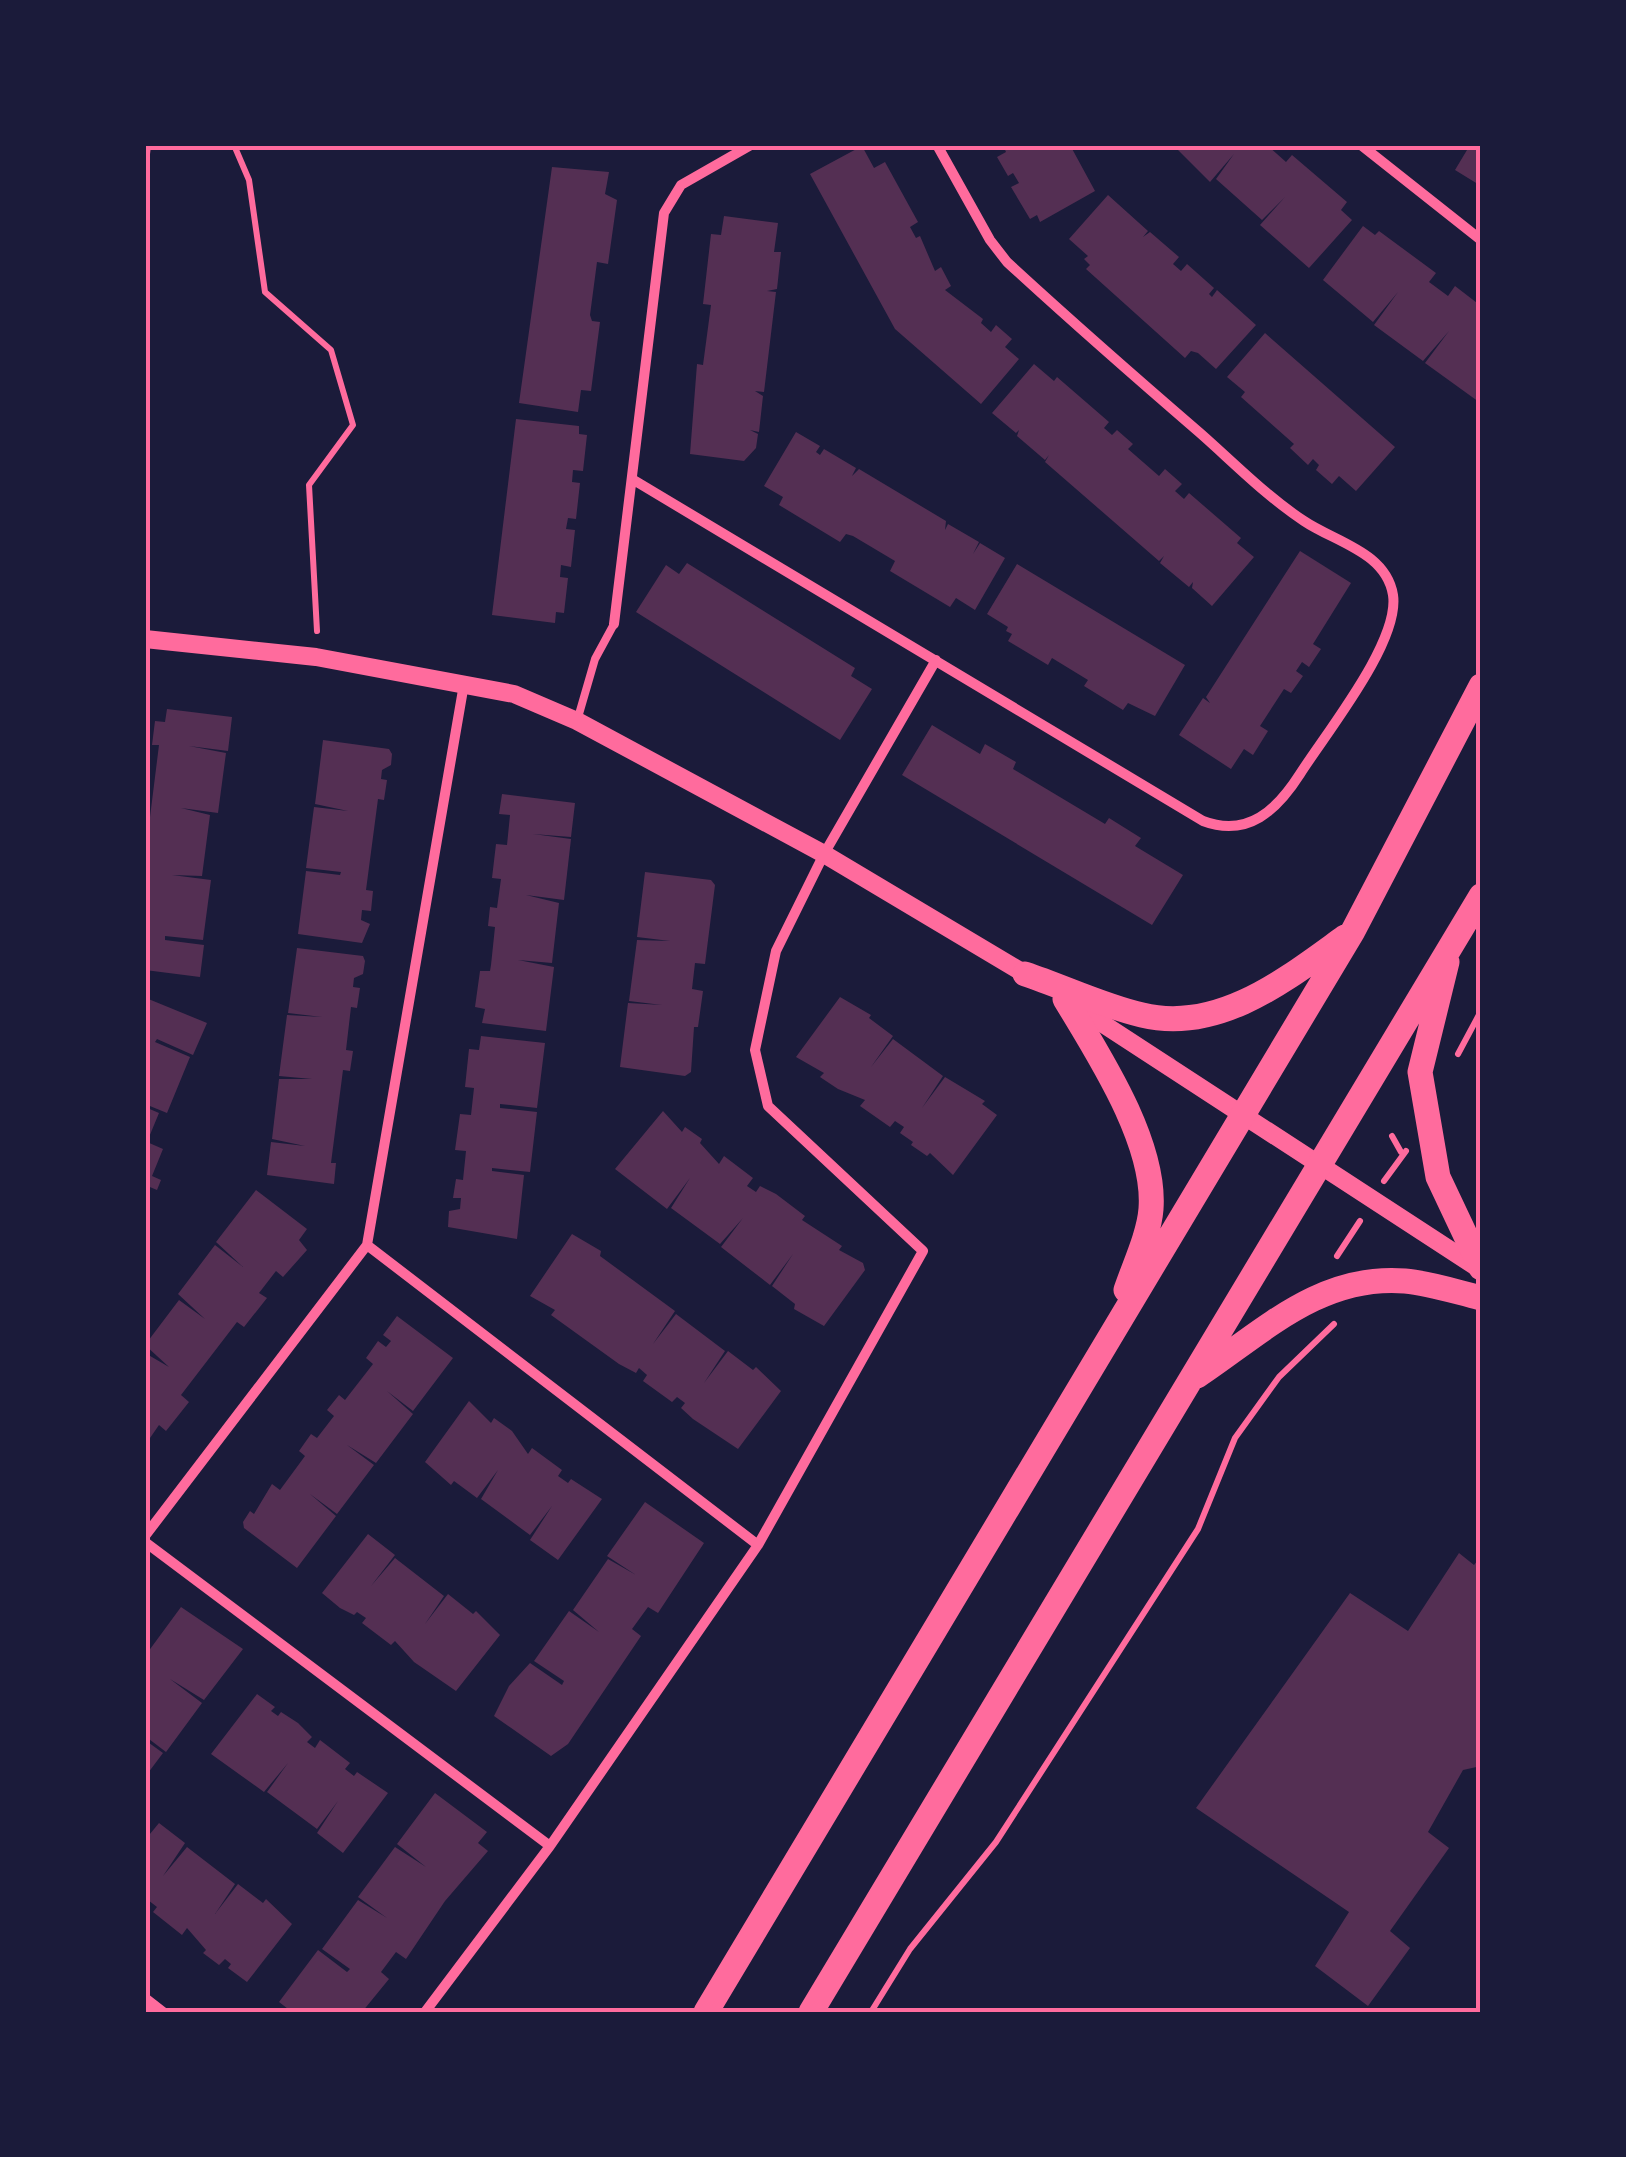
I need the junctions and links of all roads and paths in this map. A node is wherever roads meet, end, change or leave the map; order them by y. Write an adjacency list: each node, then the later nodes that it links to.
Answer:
1 (146, 145): 6 (street)
2 (234, 145): 11 (path)
3 (751, 145): 8 (street)
4 (937, 145): 12 (street)
5 (1361, 145): 7 (street)
6 (145, 154)
7 (1481, 240)
8 (632, 478): 9 (street); 12 (street)
9 (614, 624): 15 (lane)
10 (145, 639): 11 (street)
11 (316, 657): 13 (street)
12 (936, 660): 16 (street)
13 (464, 683): 15 (street); 28 (street)
14 (1481, 686): 18 (main road)
15 (577, 721): 16 (street)
16 (824, 854): 20 (street); 35 (street)
17 (1481, 896): 19 (main road)
18 (1354, 931): 20 (main road); 24 (main road)
19 (1454, 934): 27 (main road); 29 (main road)
20 (1025, 974): 21 (street)
21 (1064, 999): 24 (street); 32 (main road)
22 (1481, 1011): 23 (path)
23 (1452, 1070)
24 (1242, 1118): 27 (street); 32 (main road)
25 (1392, 1136): 26 (path)
26 (1401, 1152)
27 (1321, 1169): 29 (street); 33 (main road)
28 (367, 1244): 34 (street); 35 (street)
29 (1481, 1269)
30 (1481, 1298): 33 (main road)
31 (1341, 1316): 42 (path)
32 (1114, 1329): 40 (main road)
33 (1189, 1382): 41 (main road)
34 (145, 1539): 36 (street)
35 (758, 1545): 36 (street)
36 (550, 1846): 39 (street)
37 (145, 1998): 38 (street)
38 (163, 2012)
39 (425, 2012)
40 (706, 2012)
41 (811, 2012)
42 (870, 2012)

